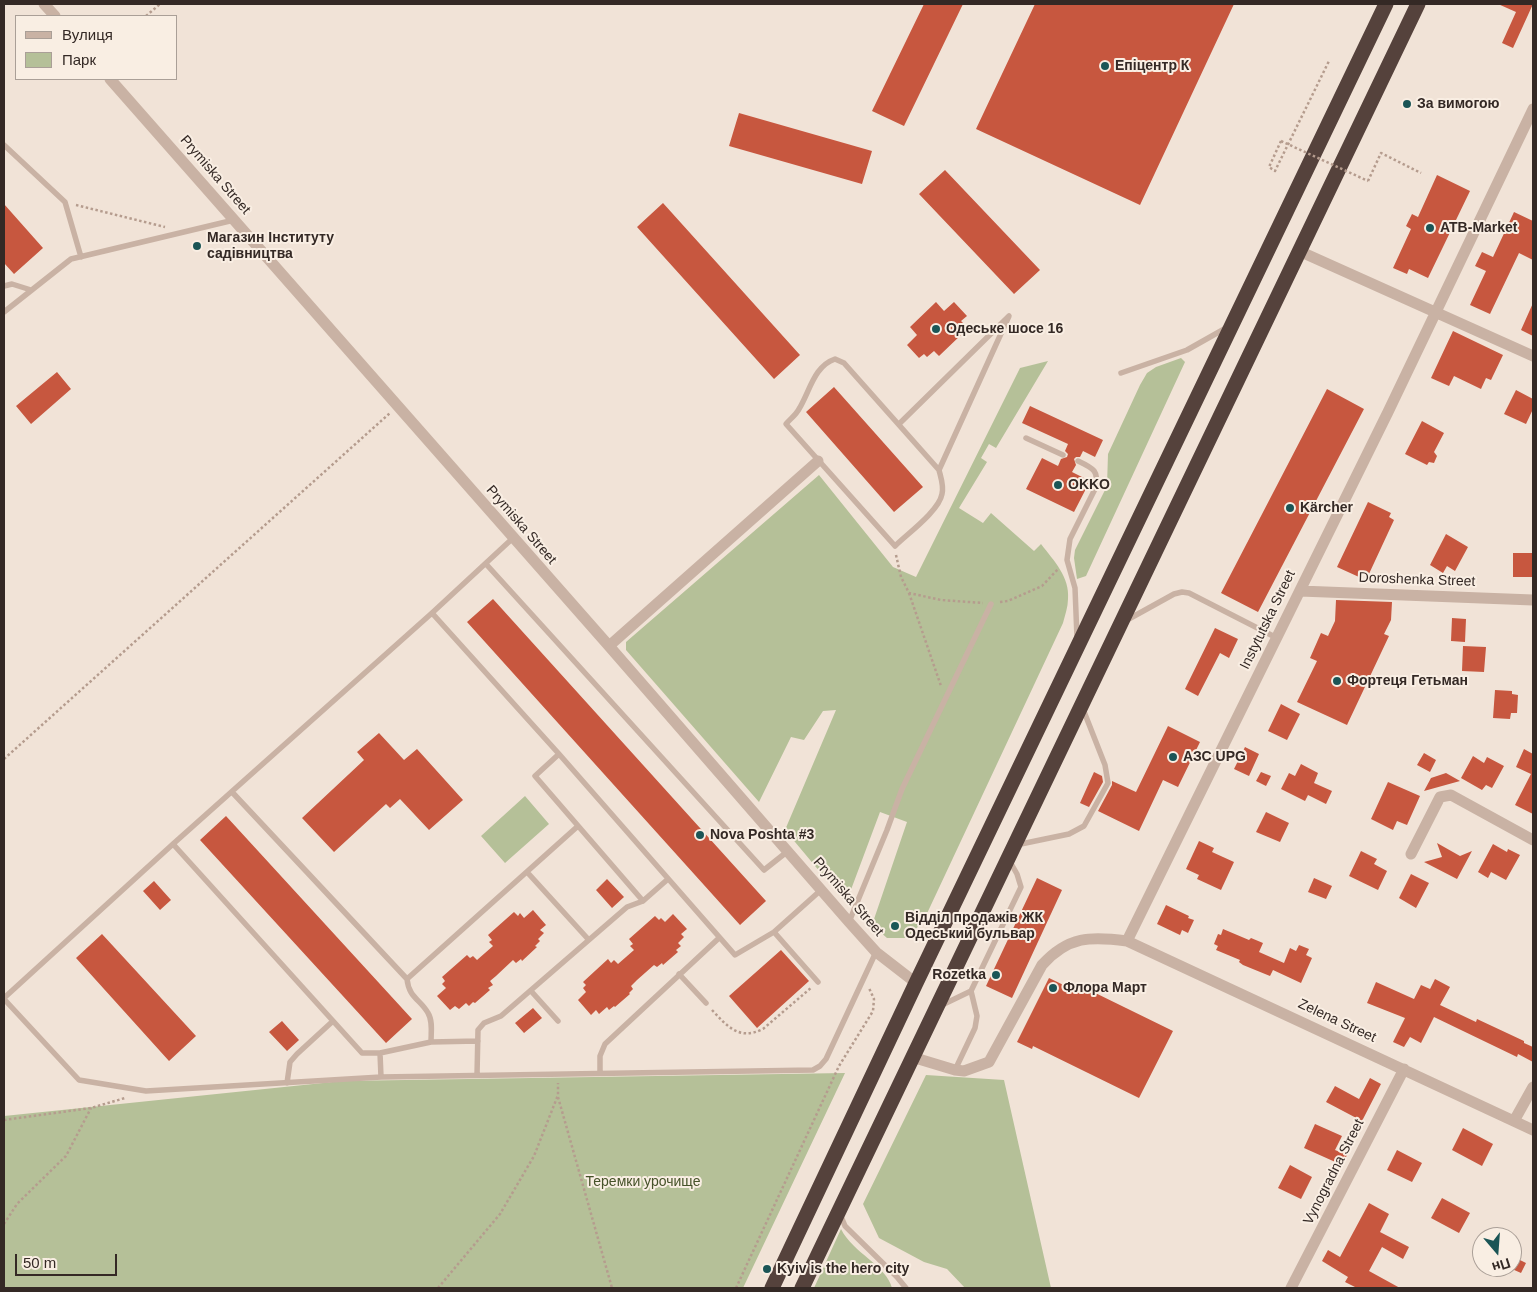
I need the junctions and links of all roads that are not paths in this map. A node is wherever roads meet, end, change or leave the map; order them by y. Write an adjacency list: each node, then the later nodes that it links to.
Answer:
1 (44, 4): 4 (street)
2 (1386, 4): 15 (highway)
3 (1418, 4): 9 (highway)
4 (54, 15)
5 (111, 80): 8 (street, Prymiska Street)
6 (1533, 109): 14 (street, Instytutska Street)
7 (4, 145): 10 (lane)
8 (234, 220): 10 (lane); 24 (street, Prymiska Street)
9 (1299, 251): 14 (street); 30 (highway)
10 (81, 257): 12 (lane)
11 (4, 286): 12 (lane)
12 (32, 290): 13 (lane)
13 (4, 312)
14 (1436, 313): 16 (street); 26 (street, Instytutska Street)
15 (1233, 325): 17 (lane); 33 (highway)
16 (1533, 356)
17 (1121, 373)
18 (898, 424): 21 (lane); 23 (lane); 23 (lane)
19 (1026, 438): 20 (lane)
20 (1063, 455)
21 (818, 461): 23 (lane); 32 (street)
22 (1078, 462): 33 (lane)
23 (939, 470)
24 (513, 538): 25 (lane); 32 (street, Prymiska Street)
25 (486, 564): 29 (lane); 40 (lane)
26 (1300, 591): 27 (street, Doroshenka Street); 31 (street, Instytutska Street)
27 (1533, 600)
28 (991, 604): 47 (lane)
29 (432, 613): 35 (lane); 36 (lane)
30 (1120, 623): 31 (lane); 34 (highway)
31 (1277, 638): 51 (street, Instytutska Street)
32 (609, 646): 40 (street, Prymiska Street)
33 (1078, 647): 56 (highway)
34 (1082, 706): 41 (highway); 41 (lane)
35 (559, 754): 37 (lane); 44 (lane)
36 (232, 792): 39 (lane); 54 (lane)
37 (578, 826): 43 (lane); 46 (lane)
38 (1533, 840): 42 (street)
39 (173, 844): 59 (lane); 62 (lane)
40 (788, 851): 45 (street, Prymiska Street)
41 (1011, 852): 58 (lane); 61 (highway)
42 (1411, 854)
43 (527, 872): 50 (lane); 54 (lane)
44 (668, 879): 46 (lane); 49 (lane)
45 (821, 890): 47 (street, Prymiska Street); 48 (lane)
46 (643, 900): 50 (lane)
47 (849, 922): 52 (street, Prymiska Street)
48 (774, 932): 49 (lane); 55 (lane)
49 (719, 938): 53 (lane)
50 (588, 939): 57 (lane)
51 (1127, 941): 68 (street, Zelena Street); 69 (street, Zelena Street)
52 (876, 952): 56 (street, Prymiska Street); 70 (lane)
53 (680, 974): 60 (lane); 70 (lane)
54 (407, 979): 65 (lane)
55 (818, 982)
56 (916, 983): 78 (highway)
57 (531, 990): 63 (lane); 64 (lane)
58 (971, 991): 61 (lane); 69 (lane)
59 (4, 999): 73 (lane)
60 (706, 1003)
61 (936, 1008): 67 (highway)
62 (333, 1021): 66 (lane); 73 (lane)
63 (558, 1021)
64 (478, 1041): 65 (lane); 71 (lane)
65 (431, 1042): 66 (lane)
66 (380, 1053): 72 (lane)
67 (912, 1057): 69 (street); 77 (highway)
68 (1404, 1069): 75 (street, Zelena Street); 81 (street, Vynogradna Street)
69 (955, 1070)
70 (600, 1073): 71 (lane)
71 (477, 1076): 72 (lane)
72 (381, 1077): 73 (lane)
73 (287, 1082)
74 (1533, 1087): 75 (street)
75 (1514, 1121): 76 (street, Zelena Street)
76 (1533, 1130)
77 (838, 1211): 79 (highway); 80 (lane)
78 (772, 1288)
79 (802, 1288)
80 (906, 1288)
81 (1291, 1288)

